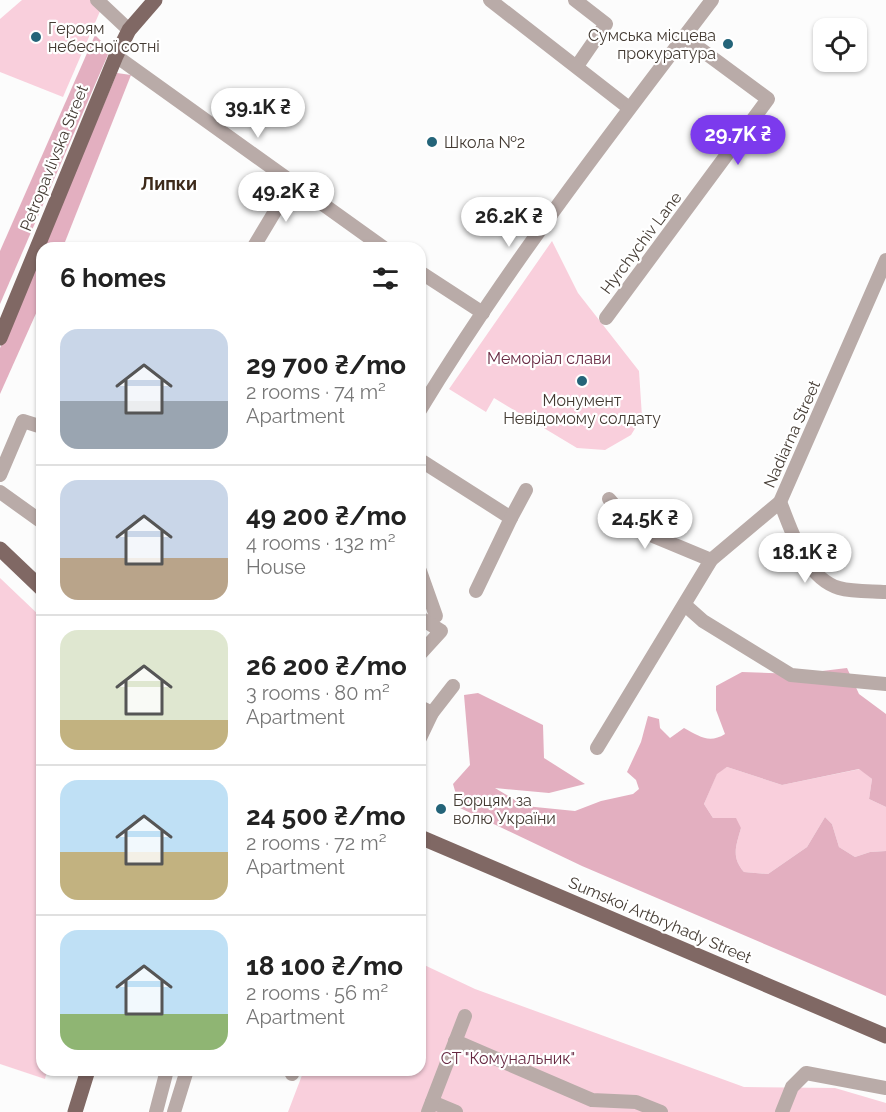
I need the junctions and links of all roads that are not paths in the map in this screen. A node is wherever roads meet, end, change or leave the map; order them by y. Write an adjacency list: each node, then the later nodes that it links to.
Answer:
1 (97, 0): 6 (street)
2 (155, 0): 6 (main road, Petropavlivska Street)
3 (490, 0): 9 (street)
4 (575, 0): 9 (street)
5 (712, 0): 7 (street)
6 (129, 30): 8 (main road, Petropavlivska Street)
7 (684, 38): 10 (street); 19 (street, Hyrchychiv Lane)
8 (116, 56): 11 (street); 12 (main road, Petropavlivska Street)
9 (577, 66): 10 (street)
10 (629, 108): 18 (street)
11 (292, 183): 13 (street); 14 (street)
12 (39, 242)
13 (257, 242)
14 (367, 242)
15 (36, 250): 20 (main road, Petropavlivska Street)
16 (884, 270): 28 (street, Nadiarna Street)
17 (426, 276): 18 (street)
18 (483, 313): 21 (street)
19 (606, 318)
20 (0, 338)
21 (426, 401)
22 (36, 425): 24 (street)
23 (426, 464): 30 (street)
24 (0, 475)
25 (526, 490): 30 (street)
26 (0, 492): 29 (street)
27 (609, 499): 32 (street)
28 (780, 502): 32 (street, Nadiarna Street); 35 (street)
29 (36, 518)
30 (511, 518): 34 (street)
31 (0, 549): 33 (main road)
32 (711, 560): 37 (street, Nadiarna Street)
33 (36, 583)
34 (476, 591)
35 (886, 592)
36 (426, 602): 38 (street)
37 (685, 604): 39 (street); 42 (street, Nadiarna Street)
38 (426, 647)
39 (886, 684)
40 (453, 686): 41 (street)
41 (426, 710)
42 (597, 748)
43 (426, 840): 45 (main road, Sumskoi Artbryhady Street)
44 (465, 1016): 46 (street)
45 (886, 1036)
46 (455, 1041): 51 (street); 56 (street)
47 (86, 1076): 52 (main road)
48 (165, 1076): 53 (street)
49 (185, 1076): 54 (street)
50 (886, 1088): 57 (street)
51 (430, 1107): 55 (street)
52 (75, 1112)
53 (156, 1112)
54 (174, 1112)
55 (456, 1112)
56 (661, 1112)
57 (782, 1112)

